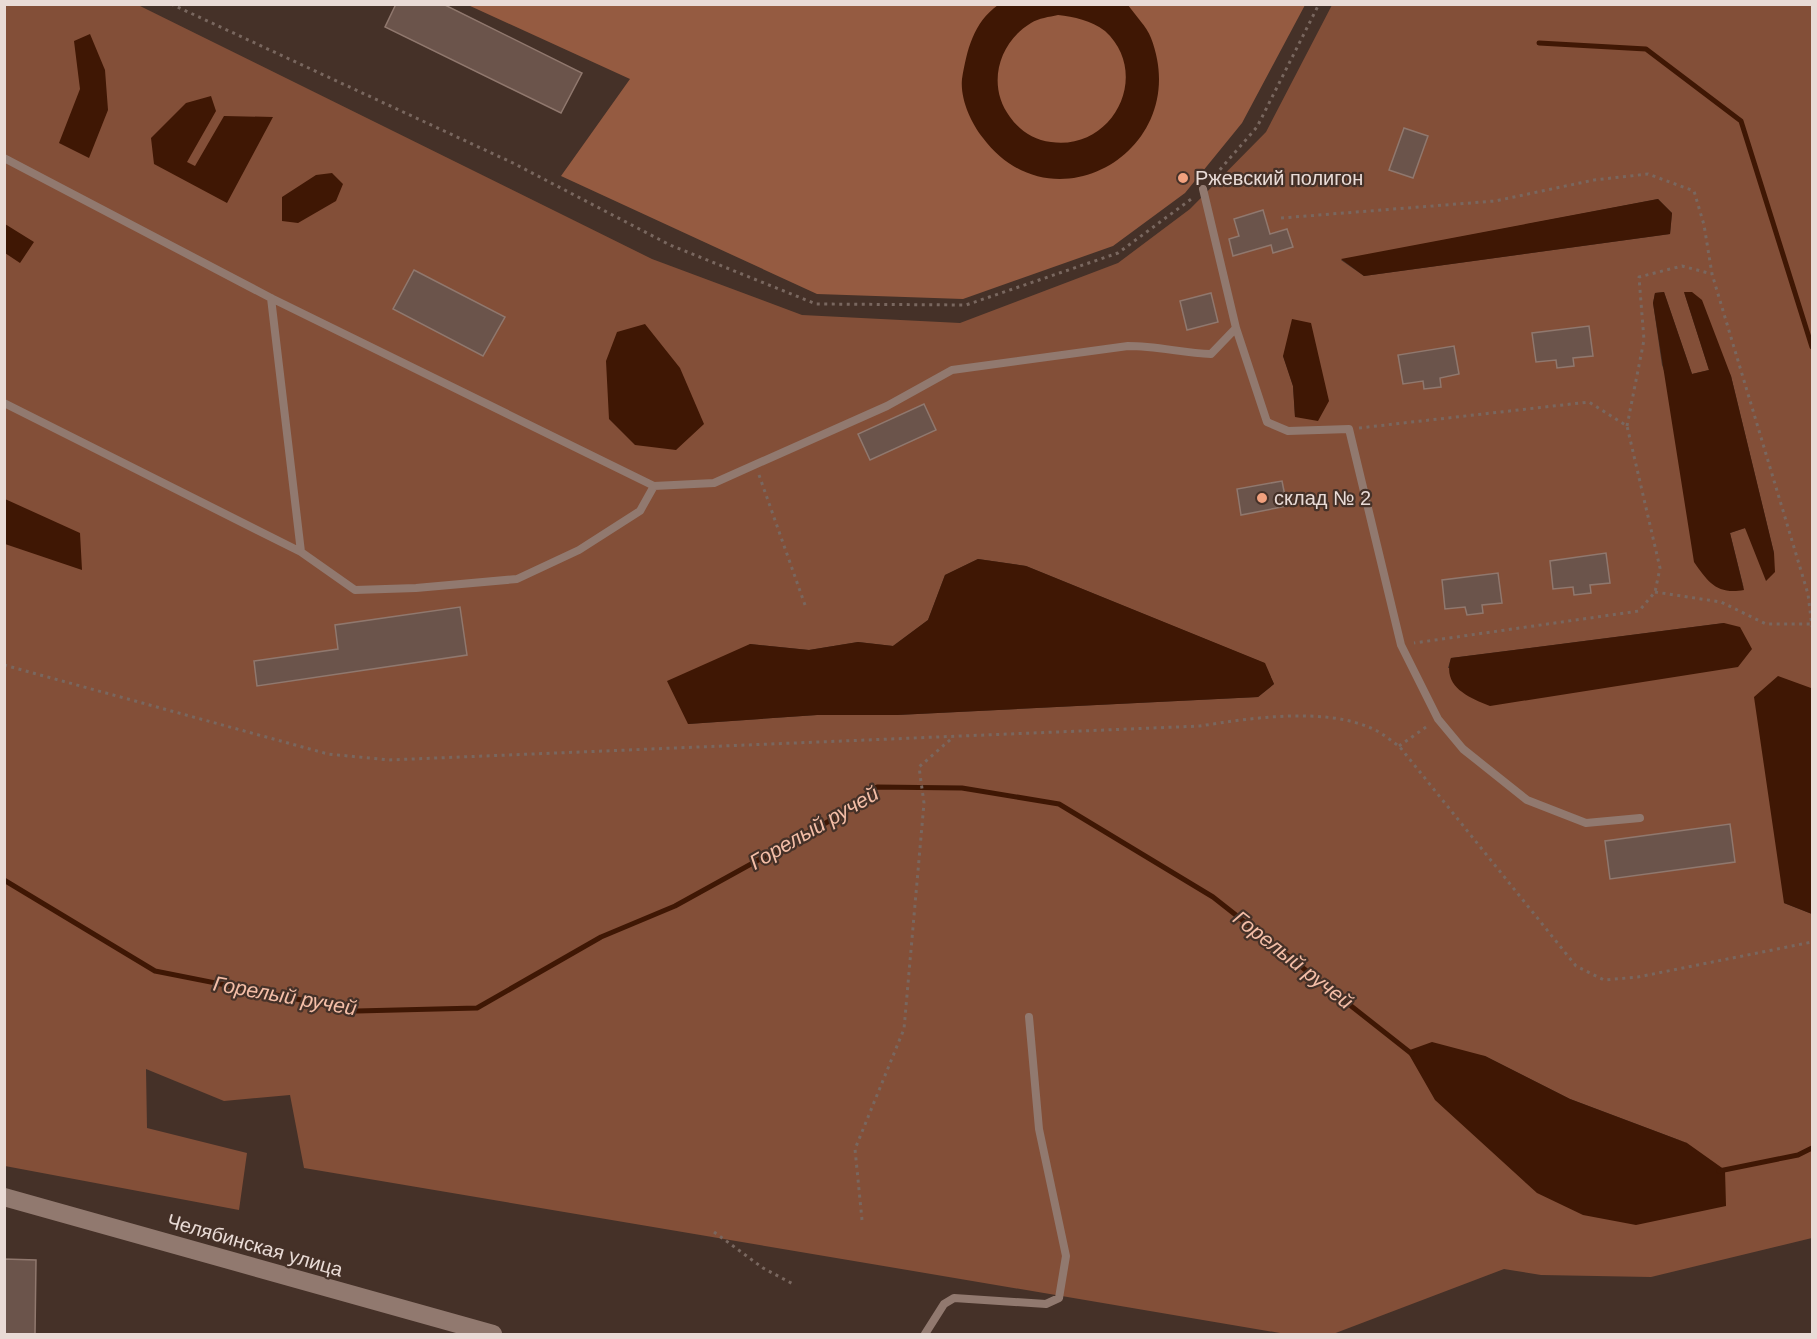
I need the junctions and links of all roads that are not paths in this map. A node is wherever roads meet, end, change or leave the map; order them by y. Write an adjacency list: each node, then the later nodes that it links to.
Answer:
1 (4, 158): 3 (lane)
2 (1203, 189): 4 (lane)
3 (271, 298): 6 (lane); 7 (lane)
4 (1236, 328): 6 (lane); 8 (lane)
5 (4, 403): 7 (lane)
6 (654, 486): 7 (lane)
7 (301, 552)
8 (1640, 818)
9 (1029, 1017): 12 (lane)
10 (4, 1197): 11 (street, Челябинская улица)
11 (493, 1335)
12 (925, 1335)

